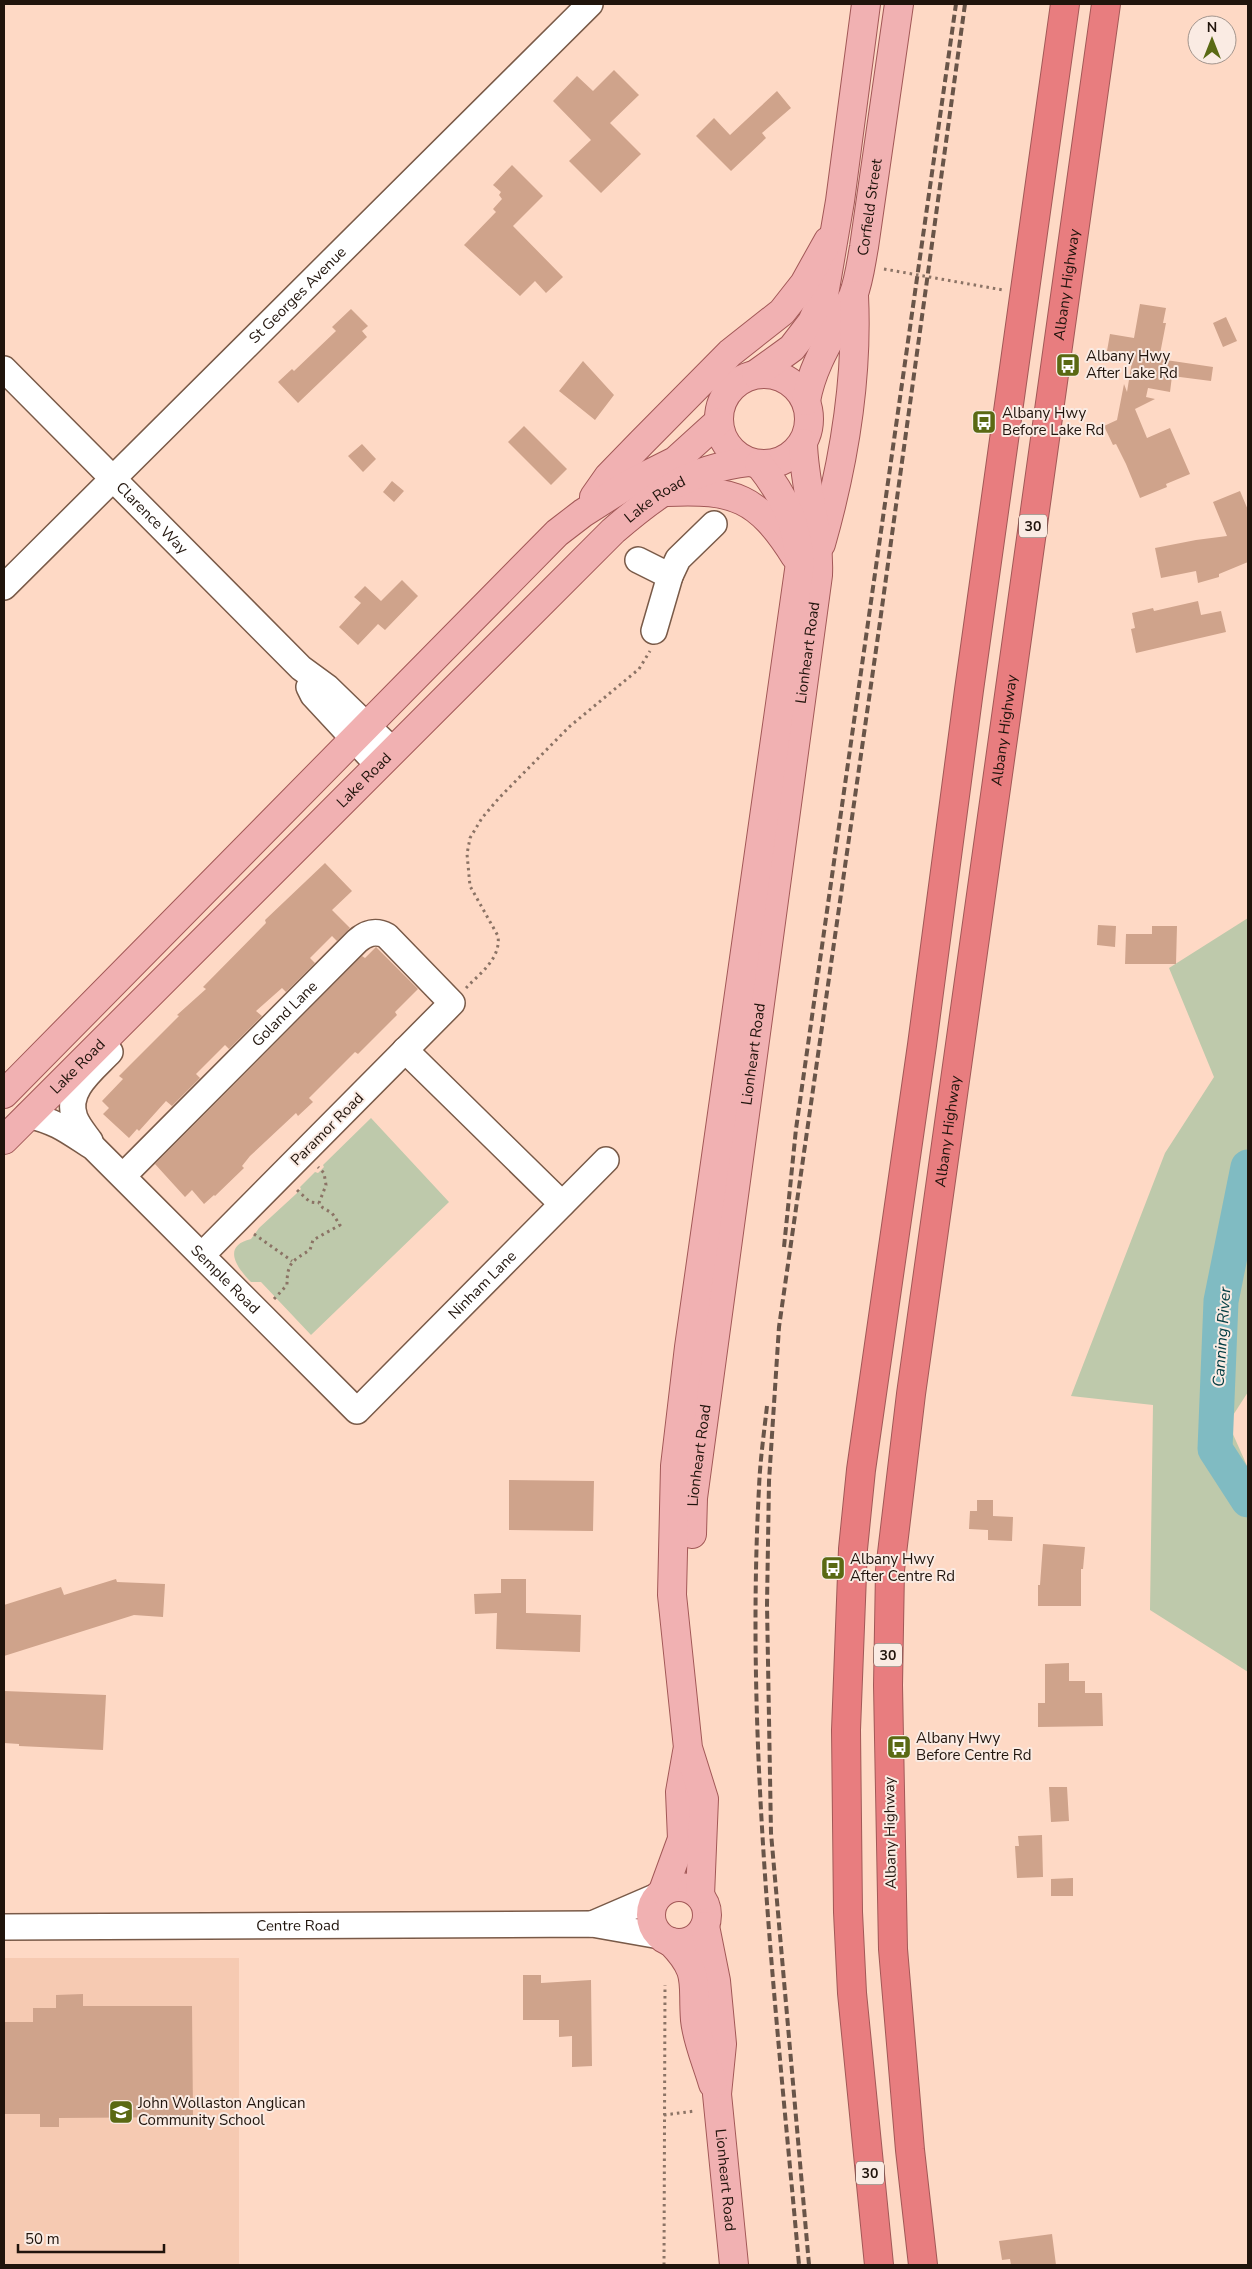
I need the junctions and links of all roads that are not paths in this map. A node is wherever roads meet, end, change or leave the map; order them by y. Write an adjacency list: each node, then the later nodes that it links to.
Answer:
1 (590, 4): 16 (street, St Georges Avenue)
2 (866, 4): 6 (main road, Corfield Street)
3 (899, 4): 9 (main road, Corfield Street)
4 (1065, 4): 7 (highway, 30)
5 (1106, 4): 8 (highway, Albany Highway / 30)
6 (833, 231): 11 (main road, Corfield Street); 18 (main road)
7 (1032, 243): 8 (highway); 29 (highway, 30)
8 (1072, 249): 30 (highway, Albany Highway / 30)
9 (854, 293): 12 (main road, Corfield Street); 20 (main road)
10 (4, 369): 16 (street, Clarence Way)
11 (756, 374): 12 (main road); 13 (main road)
12 (806, 400): 14 (main road)
13 (718, 422): 15 (main road); 18 (main road, Lake Road)
14 (803, 443): 15 (main road); 20 (main road, Lionheart Road)
15 (754, 463): 17 (main road, Lake Road); 20 (main road, Lionheart Road)
16 (113, 477): 23 (street, St Georges Avenue); 25 (street, Clarence Way)
17 (662, 492): 20 (main road); 26 (main road, Lake Road)
18 (583, 513): 25 (main road, Lake Road)
19 (714, 524): 22 (street)
20 (809, 557): 41 (main road, Lionheart Road)
21 (638, 560): 22 (street)
22 (670, 576): 24 (street)
23 (4, 587)
24 (654, 631)
25 (361, 733): 26 (street, Clarence Way); 32 (main road, Lake Road)
26 (385, 758): 27 (main road, Lake Road)
27 (180, 962): 33 (main road, Lake Road); 35 (street, Semple Road)
28 (452, 1003): 31 (street, Paramor Road); 37 (street, Goland Lane)
29 (922, 1045): 30 (highway); 45 (highway, 30)
30 (961, 1048): 44 (highway, Albany Highway / 30)
31 (405, 1050): 38 (street); 39 (street, Paramor Road)
32 (4, 1094)
33 (28, 1114): 34 (main road, Lake Road); 35 (street, Semple Road)
34 (4, 1140)
35 (94, 1148): 37 (street, Semple Road)
36 (606, 1160): 38 (street, Ninham Lane)
37 (123, 1176): 39 (street, Semple Road)
38 (562, 1204): 40 (street, Ninham Lane)
39 (202, 1255): 40 (street, Semple Road)
40 (357, 1411)
41 (688, 1748): 42 (main road, Lionheart Road); 43 (main road, Lionheart Road)
42 (660, 1894): 43 (main road); 46 (street, Centre Road); 49 (main road)
43 (700, 1896): 47 (main road)
44 (891, 1907): 45 (highway); 53 (highway, Albany Highway / 30)
45 (848, 1912): 52 (highway, 30)
46 (592, 1924): 48 (street, Centre Road); 49 (street, Centre Road)
47 (705, 1926): 49 (main road); 50 (main road, Lionheart Road)
48 (4, 1927)
49 (665, 1939): 50 (main road, Lionheart Road)
50 (718, 2101): 51 (main road, Lionheart Road)
51 (734, 2265)
52 (879, 2265)
53 (923, 2265)

